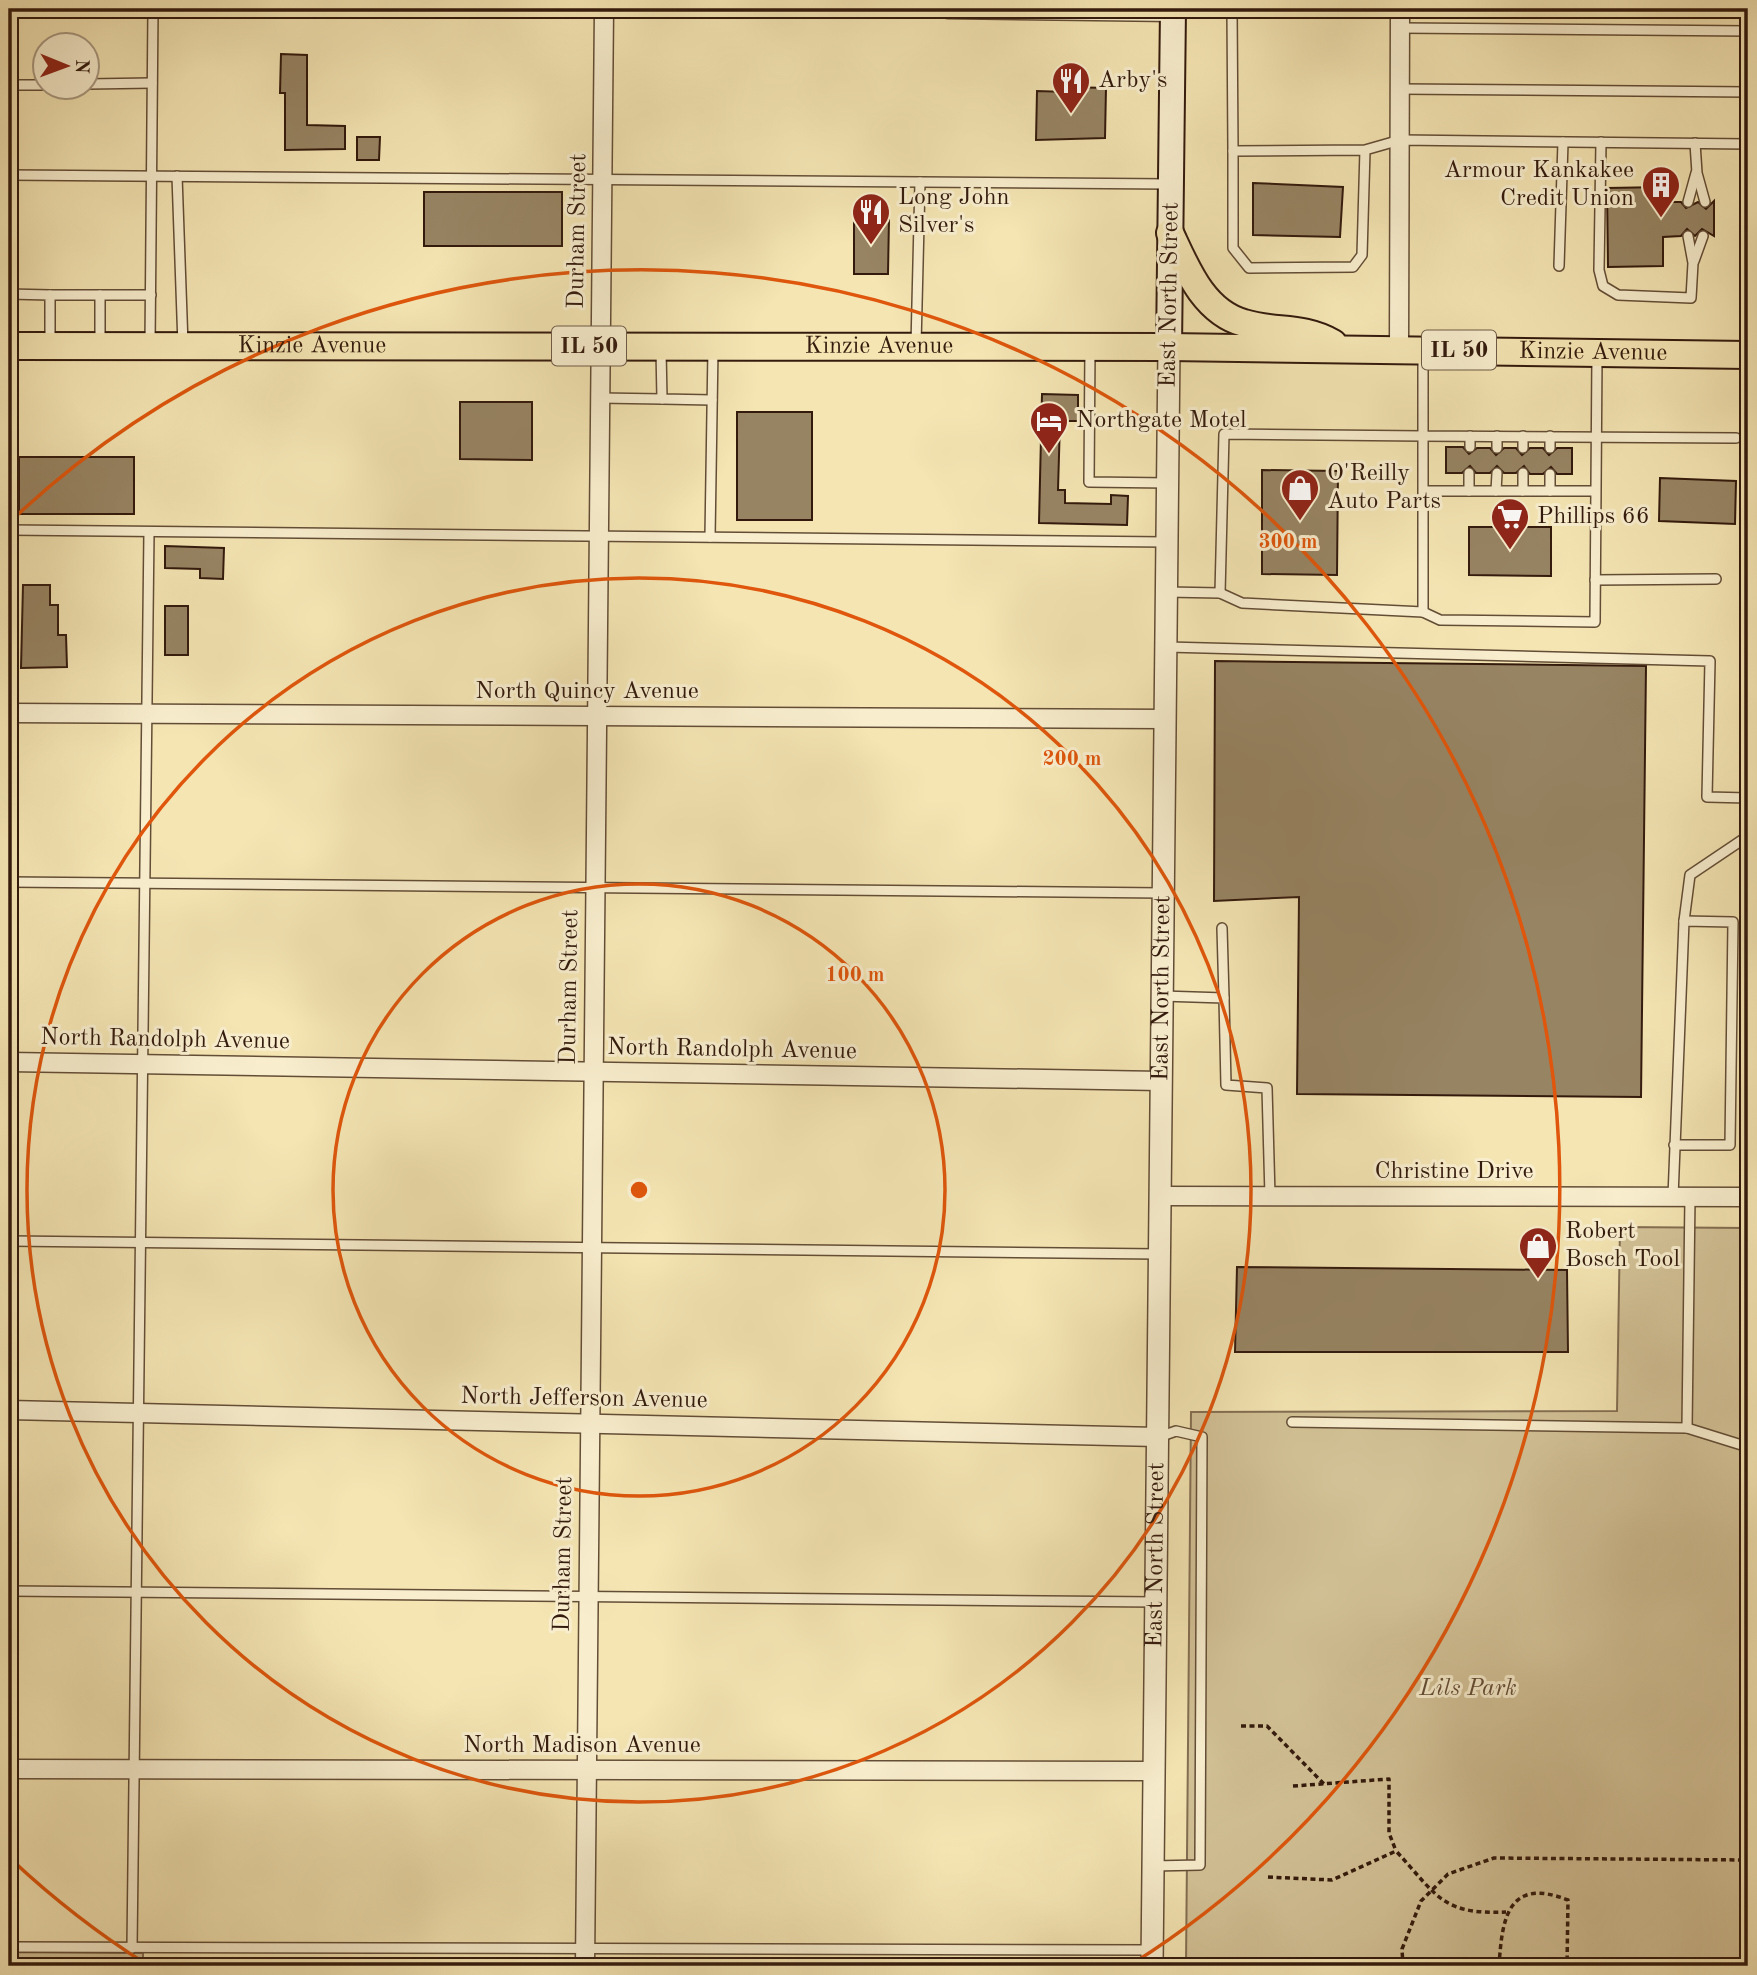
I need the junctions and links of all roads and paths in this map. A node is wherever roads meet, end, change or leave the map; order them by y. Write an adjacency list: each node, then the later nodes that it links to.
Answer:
1 (153, 9): 9 (lane)
2 (604, 9): 26 (street, Durham Street)
3 (948, 9): 6 (street)
4 (1232, 9): 21 (lane)
5 (1400, 9): 7 (street)
6 (1173, 10): 28 (main road, East North Street)
7 (1400, 29): 8 (lane); 13 (street)
8 (1748, 31)
9 (152, 83): 10 (lane); 24 (lane)
10 (102, 84)
11 (32, 85): 12 (lane)
12 (9, 86)
13 (1398, 89): 14 (lane); 15 (street)
14 (1748, 92)
15 (1400, 140): 16 (lane); 20 (lane); 52 (street)
16 (1563, 142): 17 (lane); 35 (lane)
17 (1601, 142): 18 (lane); 34 (lane)
18 (1695, 143): 19 (lane); 22 (lane)
19 (1748, 144)
20 (1365, 150): 21 (lane); 21 (lane)
21 (1233, 151)
22 (1697, 173): 29 (lane); 30 (lane)
23 (9, 175): 24 (lane)
24 (152, 176): 25 (lane); 39 (lane)
25 (177, 176): 26 (lane); 44 (lane)
26 (603, 180): 27 (lane); 45 (street, Durham Street)
27 (920, 182): 28 (lane); 48 (lane)
28 (1171, 184): 31 (main road, East North Street)
29 (1688, 202)
30 (1704, 202)
31 (1170, 233): 50 (main road, East North Street); 51 (main road)
32 (1688, 236): 34 (lane)
33 (1703, 236): 34 (lane)
34 (1693, 263)
35 (1559, 266)
36 (9, 294): 37 (lane)
37 (50, 295): 38 (lane); 41 (lane)
38 (100, 295): 39 (lane); 42 (lane)
39 (151, 295): 43 (lane)
40 (9, 346): 41 (main road, Kinzie Avenue / IL 50)
41 (50, 346): 42 (main road, Kinzie Avenue / IL 50)
42 (100, 346): 43 (main road, Kinzie Avenue / IL 50)
43 (150, 346): 44 (main road, Kinzie Avenue / IL 50)
44 (183, 346): 45 (main road, Kinzie Avenue / IL 50)
45 (601, 346): 46 (main road, Kinzie Avenue / IL 50); 55 (street, Durham Street)
46 (661, 346): 47 (main road, Kinzie Avenue / IL 50); 56 (lane)
47 (713, 347): 48 (main road, Kinzie Avenue / IL 50); 57 (lane)
48 (916, 347): 49 (main road, Kinzie Avenue / IL 50)
49 (1090, 347): 50 (main road, Kinzie Avenue / IL 50); 73 (lane)
50 (1169, 347): 51 (main road, Kinzie Avenue / IL 50); 73 (street, East North Street)
51 (1344, 349): 52 (main road, Kinzie Avenue / IL 50)
52 (1411, 349): 53 (main road, Kinzie Avenue / IL 50); 58 (lane)
53 (1597, 353): 54 (main road, Kinzie Avenue / IL 50); 63 (lane)
54 (1748, 355)
55 (600, 398): 56 (lane); 82 (street, Durham Street)
56 (662, 399): 57 (lane)
57 (712, 400): 83 (lane)
58 (1423, 436): 59 (lane); 74 (lane); 88 (lane)
59 (1470, 436): 60 (lane); 65 (lane)
60 (1497, 436): 61 (lane); 66 (lane)
61 (1523, 436): 62 (lane); 67 (lane)
62 (1550, 436): 63 (lane); 68 (lane)
63 (1596, 436): 64 (lane); 79 (lane)
64 (1736, 438)
65 (1470, 447)
66 (1497, 448)
67 (1522, 448)
68 (1550, 448)
69 (1469, 473): 75 (lane)
70 (1497, 473): 76 (lane)
71 (1523, 474): 77 (lane)
72 (1550, 474): 78 (lane)
73 (1168, 483): 84 (street, East North Street)
74 (1424, 491): 75 (lane); 89 (lane)
75 (1469, 491): 76 (lane)
76 (1496, 491): 77 (lane)
77 (1523, 491): 78 (lane)
78 (1550, 491): 79 (lane)
79 (1595, 491): 86 (lane)
80 (9, 530): 81 (lane)
81 (149, 532): 82 (lane); 92 (lane)
82 (599, 536): 83 (lane); 93 (street, Durham Street)
83 (710, 537): 84 (lane)
84 (1167, 542): 87 (street, East North Street)
85 (1716, 579): 86 (lane)
86 (1595, 580): 89 (lane)
87 (1167, 592): 88 (lane); 90 (street, East North Street)
88 (1220, 593): 89 (lane)
89 (1423, 612)
90 (1166, 647): 94 (street, East North Street); 99 (lane)
91 (9, 713): 92 (street, North Quincy Avenue)
92 (145, 714): 93 (street, North Quincy Avenue); 96 (lane)
93 (597, 716): 94 (street, North Quincy Avenue); 97 (street, Durham Street)
94 (1165, 719): 98 (street, East North Street)
95 (9, 882): 96 (lane)
96 (143, 883): 97 (lane); 104 (lane)
97 (596, 887): 98 (lane); 105 (street, Durham Street)
98 (1163, 893): 101 (street, East North Street)
99 (1684, 921): 107 (lane); 107 (lane)
100 (1222, 928): 102 (lane)
101 (1162, 996): 102 (lane); 106 (street, East North Street)
102 (1224, 998): 109 (lane)
103 (9, 1062): 104 (street, North Randolph Avenue)
104 (141, 1065): 105 (street, North Randolph Avenue); 113 (lane)
105 (594, 1072): 106 (street, North Randolph Avenue); 114 (street, Durham Street)
106 (1161, 1081): 108 (street, East North Street)
107 (1675, 1145): 110 (lane)
108 (1160, 1196): 109 (street, Christine Drive); 115 (street, East North Street)
109 (1270, 1196): 110 (street, Christine Drive)
110 (1681, 1197): 111 (street, Christine Drive); 120 (lane)
111 (1748, 1197)
112 (9, 1241): 113 (lane)
113 (139, 1242): 114 (lane); 117 (lane)
114 (592, 1247): 115 (lane); 119 (street, Durham Street)
115 (1159, 1254): 121 (street, East North Street)
116 (9, 1410): 117 (street, North Jefferson Avenue)
117 (138, 1413): 119 (street, North Jefferson Avenue); 124 (lane)
118 (1292, 1422): 120 (lane)
119 (590, 1424): 121 (street, North Jefferson Avenue); 125 (street, Durham Street)
120 (1687, 1428): 122 (lane)
121 (1157, 1437): 126 (street, East North Street); 136 (lane)
122 (1748, 1447)
123 (9, 1591): 124 (lane)
124 (136, 1592): 125 (lane); 129 (lane)
125 (588, 1596): 126 (lane); 130 (street, Durham Street)
126 (1156, 1602): 131 (street, East North Street)
127 (1241, 1726): 132 (path)
128 (9, 1769): 129 (street, North Madison Avenue)
129 (134, 1769): 130 (street, North Madison Avenue); 141 (lane)
130 (586, 1770): 131 (street, North Madison Avenue); 142 (street, Durham Street)
131 (1154, 1771): 136 (street, East North Street)
132 (1324, 1784): 133 (path); 134 (path)
133 (1293, 1786)
134 (1396, 1851): 137 (path); 138 (path)
135 (1748, 1860): 138 (path)
136 (1153, 1866): 143 (street, East North Street)
137 (1268, 1877)
138 (1432, 1890): 139 (path); 144 (path)
139 (1506, 1912): 145 (path); 146 (path)
140 (9, 1947): 141 (lane)
141 (132, 1948): 142 (lane)
142 (585, 1957): 143 (lane)
143 (1152, 1958)
144 (1403, 1966)
145 (1499, 1966)
146 (1567, 1966)

